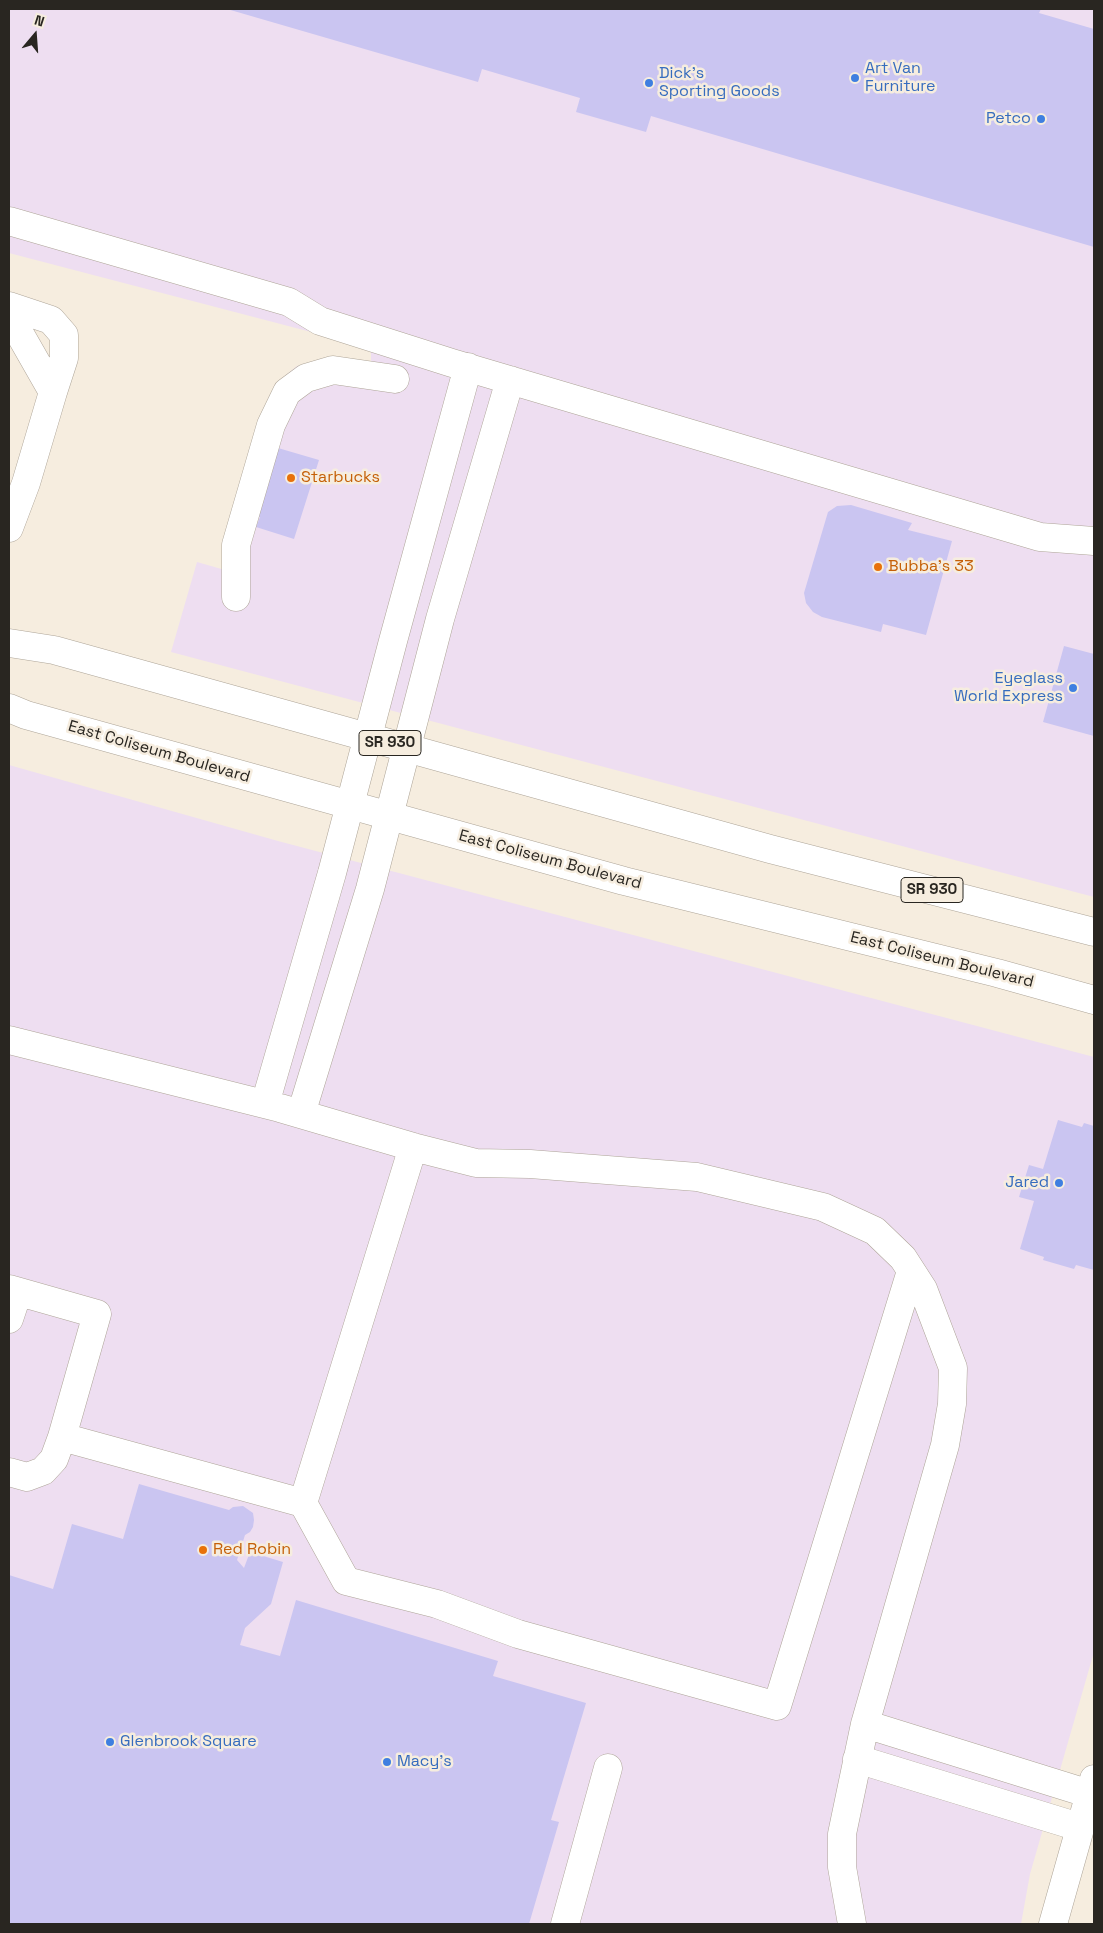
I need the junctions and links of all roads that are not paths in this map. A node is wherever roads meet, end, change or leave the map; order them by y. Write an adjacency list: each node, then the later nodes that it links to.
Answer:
1 (9, 221): 4 (main road)
2 (9, 306): 7 (main road)
3 (9, 315): 7 (main road)
4 (468, 367): 6 (main road); 13 (main road)
5 (394, 380): 10 (main road)
6 (510, 380): 9 (main road); 14 (main road)
7 (53, 392): 8 (main road)
8 (9, 528)
9 (1094, 541)
10 (236, 597)
11 (9, 643): 13 (main road, SR 930)
12 (9, 708): 15 (main road, East Coliseum Boulevard)
13 (368, 737): 14 (main road, SR 930); 15 (main road)
14 (407, 748): 16 (main road); 17 (main road, SR 930)
15 (350, 805): 16 (main road, East Coliseum Boulevard); 20 (main road)
16 (389, 816): 18 (main road, East Coliseum Boulevard); 21 (main road)
17 (1094, 932)
18 (1094, 1000)
19 (9, 1040): 20 (main road)
20 (265, 1104): 21 (main road)
21 (301, 1114): 22 (main road)
22 (413, 1147): 23 (main road); 28 (main road)
23 (911, 1271): 28 (main road); 29 (main road)
24 (13, 1290): 25 (main road); 26 (main road)
25 (9, 1320)
26 (62, 1437): 27 (main road); 28 (main road)
27 (9, 1472)
28 (303, 1503)
29 (865, 1724): 30 (main road); 32 (main road)
30 (857, 1759): 33 (main road); 35 (main road)
31 (608, 1768): 34 (main road)
32 (1092, 1786): 33 (main road)
33 (1080, 1827): 36 (main road)
34 (565, 1924)
35 (852, 1924)
36 (1053, 1924)

